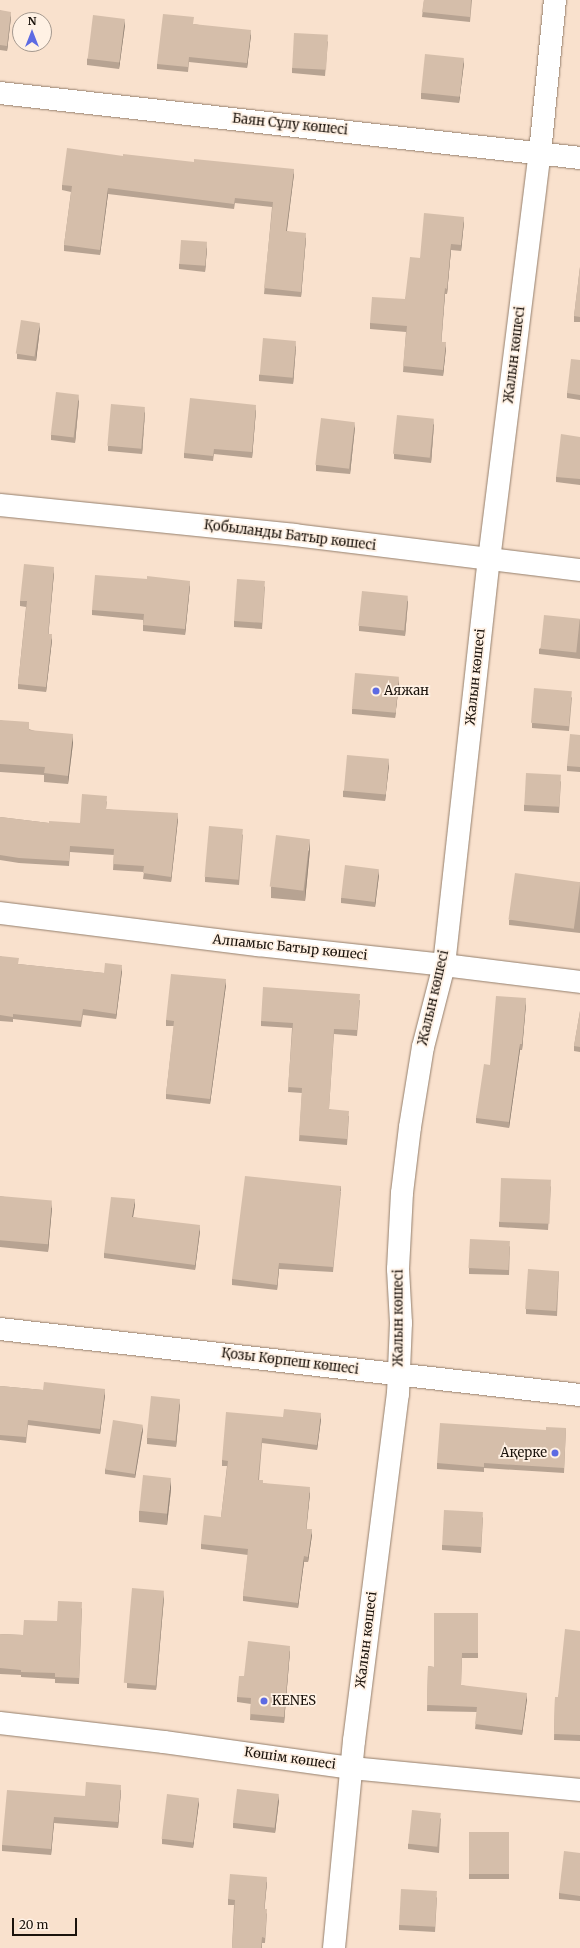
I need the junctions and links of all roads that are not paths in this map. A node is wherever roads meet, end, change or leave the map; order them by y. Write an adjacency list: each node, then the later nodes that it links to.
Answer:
1 (555, 0): 3 (street, Жалын көшесі)
2 (0, 93): 3 (street, Баян Сұлу көшесі)
3 (540, 153): 4 (street, Баян Сұлу көшесі); 6 (street, Жалын көшесі)
4 (580, 158)
5 (0, 505): 6 (street, Қобыланды Батыр көшесі)
6 (489, 560): 7 (street, Қобыланды Батыр көшесі); 9 (street, Жалын көшесі)
7 (580, 570)
8 (0, 912): 9 (street, Алпамыс Батыр көшесі)
9 (444, 964): 10 (street, Алпамыс Батыр көшесі); 12 (street, Жалын көшесі)
10 (580, 982)
11 (0, 1329): 12 (street, Қозы Көрпеш көшесі)
12 (399, 1374): 13 (street, Қозы Көрпеш көшесі); 15 (street, Жалын көшесі)
13 (580, 1395)
14 (0, 1723): 15 (street, Көшім көшесі)
15 (352, 1768): 16 (street, Көшім көшесі); 17 (street, Жалын көшесі)
16 (580, 1790)
17 (334, 1948)

